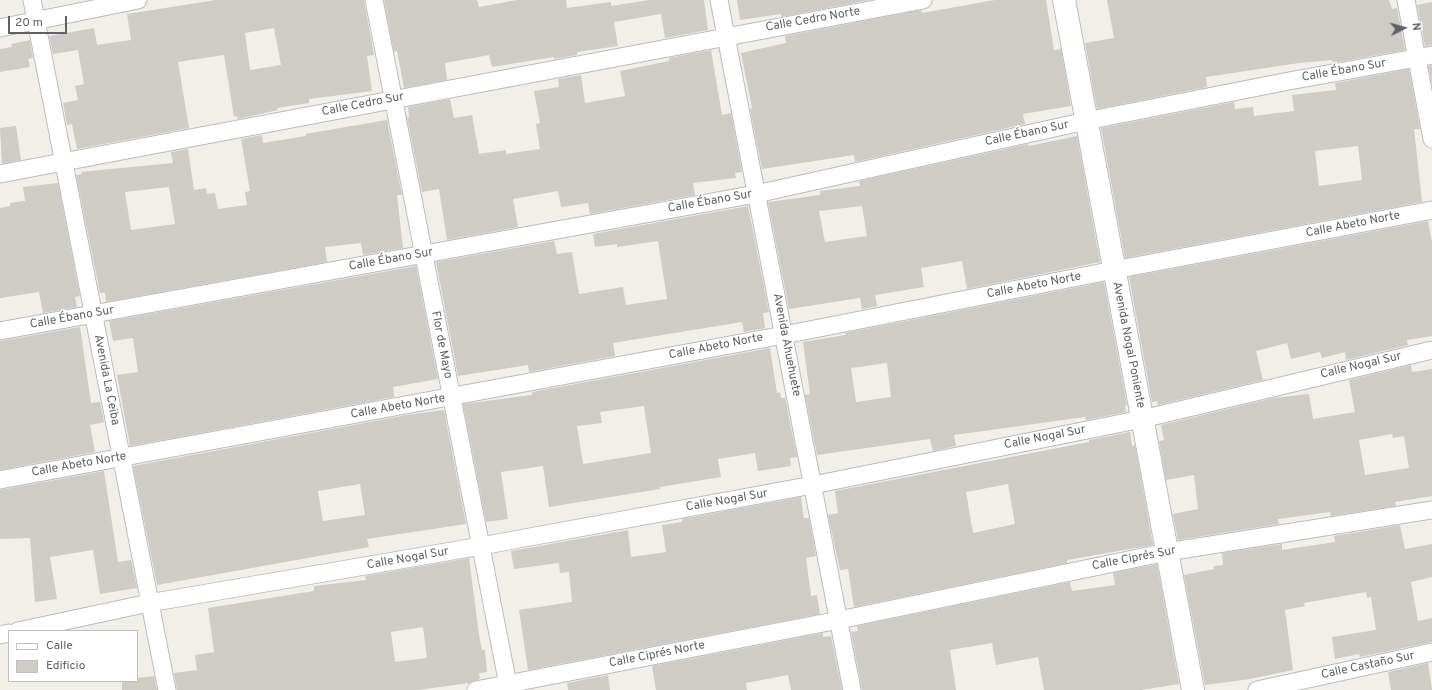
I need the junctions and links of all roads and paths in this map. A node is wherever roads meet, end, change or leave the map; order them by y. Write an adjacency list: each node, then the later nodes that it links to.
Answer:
1 (32, 0): 8 (street, Avenida La Ceiba)
2 (138, 0): 8 (street)
3 (374, 0): 12 (street, Flor de Mayo)
4 (719, 0): 10 (street, Avenida Ahuehuete)
5 (923, 0): 10 (street, Calle Cedro Norte)
6 (1064, 0): 13 (street, Avenida Nogal Poniente)
7 (1406, 0): 11 (street)
8 (36, 22): 9 (street); 15 (street, Avenida La Ceiba)
9 (0, 28)
10 (726, 36): 12 (street, Calle Cedro Sur); 17 (street, Avenida Ahuehuete)
11 (1424, 57): 13 (street, Calle Ébano Sur); 14 (street)
12 (393, 100): 15 (street, Calle Cedro Sur); 19 (street, Flor de Mayo)
13 (1086, 121): 17 (street, Calle Ébano Sur); 20 (street, Avenida Nogal Poniente)
14 (1432, 139)
15 (63, 162): 16 (street, Calle Cedro Sur); 21 (street, Avenida La Ceiba)
16 (0, 174)
17 (756, 194): 19 (street, Calle Ébano Sur); 23 (street, Avenida Ahuehuete)
18 (1432, 210): 20 (street, Calle Abeto Norte)
19 (424, 255): 21 (street, Calle Ébano Sur); 25 (street, Flor de Mayo)
20 (1114, 270): 23 (street, Calle Abeto Norte); 26 (street, Avenida Nogal Poniente)
21 (93, 314): 22 (street, Calle Ébano Sur); 27 (street, Avenida La Ceiba)
22 (0, 331)
23 (784, 335): 25 (street, Calle Abeto Norte); 29 (street, Avenida Ahuehuete)
24 (1432, 350): 26 (street, Calle Nogal Sur)
25 (452, 397): 27 (street, Calle Abeto Norte); 31 (street, Flor de Mayo)
26 (1142, 419): 29 (street, Calle Nogal Sur); 32 (street, Avenida Nogal Poniente)
27 (121, 458): 28 (street, Calle Abeto Norte); 33 (street, Avenida La Ceiba)
28 (0, 480)
29 (813, 485): 31 (street, Calle Nogal Sur); 34 (street, Avenida Ahuehuete)
30 (1432, 510): 32 (street, Calle Ciprés Sur)
31 (481, 546): 33 (street, Calle Nogal Sur); 37 (street, Flor de Mayo)
32 (1167, 552): 34 (street, Calle Ciprés Sur); 41 (street, Avenida Nogal Poniente)
33 (150, 603): 35 (street, Calle Nogal Sur); 38 (street, Avenida La Ceiba)
34 (839, 620): 37 (street, Calle Ciprés Norte); 40 (street, Avenida Ahuehuete)
35 (23, 630)
36 (1432, 652): 42 (street, Calle Castaño Sur)
37 (508, 687): 39 (street, Calle Ciprés Norte)
38 (166, 690)
39 (476, 690)
40 (852, 690)
41 (1193, 690)
42 (1257, 690)

